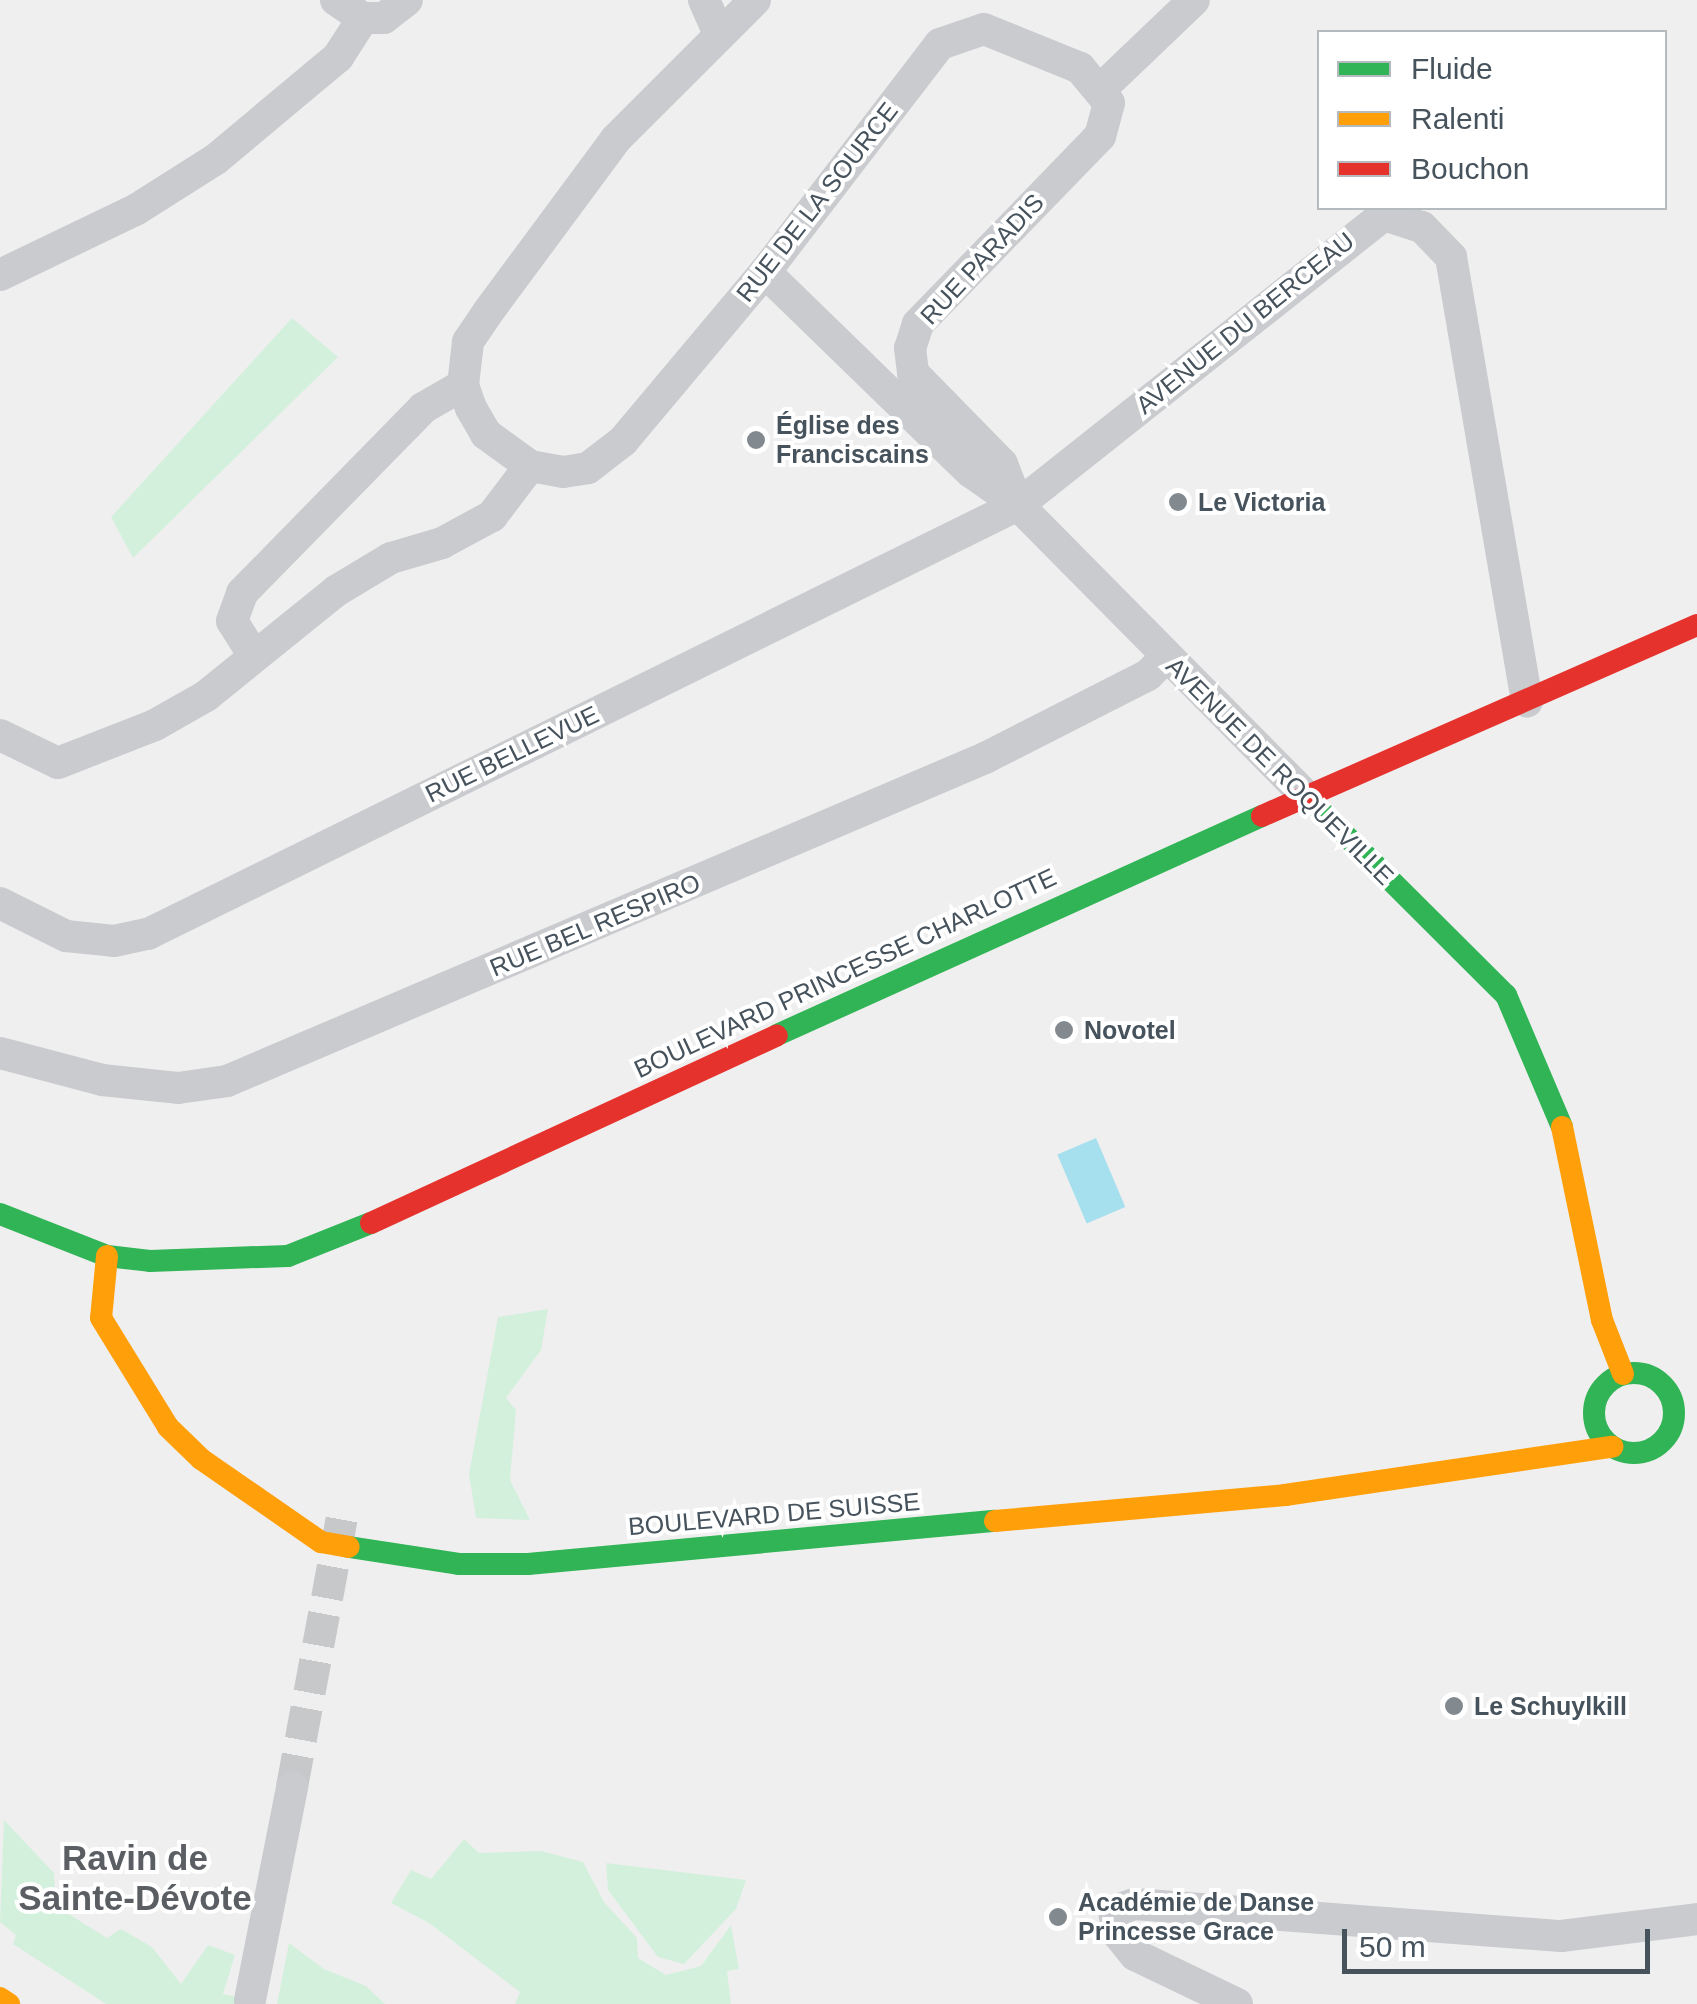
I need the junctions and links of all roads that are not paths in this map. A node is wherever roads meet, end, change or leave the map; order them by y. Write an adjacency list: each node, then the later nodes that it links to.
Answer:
1 (408, 0): 5 (street)
2 (704, 0): 6 (street)
3 (755, 0): 6 (street)
4 (1194, 0): 7 (street)
5 (350, 9): 9 (street)
6 (720, 33): 10 (street)
7 (1091, 78): 8 (street, RUE DE LA SOURCE); 12 (street, RUE PARADIS)
8 (765, 272): 11 (street, RUE DE LA SOURCE); 12 (street, AVENUE DE ROQUEVILLE)
9 (0, 275)
10 (463, 385): 11 (street); 14 (street)
11 (530, 466): 14 (street)
12 (1018, 505): 15 (street, AVENUE DE ROQUEVILLE); 16 (street, AVENUE DU BERCEAU); 19 (street, RUE BELLEVUE)
13 (1697, 625): 16 (street, BOULEVARD PRINCESSE CHARLOTTE)
14 (254, 656): 17 (street)
15 (1165, 658): 18 (street, AVENUE DE ROQUEVILLE); 20 (street, RUE BEL RESPIRO)
16 (1527, 702): 18 (street, BOULEVARD PRINCESSE CHARLOTTE)
17 (0, 734)
18 (1307, 797): 22 (street, BOULEVARD PRINCESSE CHARLOTTE); 23 (street, AVENUE DE ROQUEVILLE)
19 (0, 903)
20 (0, 1052)
21 (0, 1214): 22 (street, BOULEVARD PRINCESSE CHARLOTTE)
22 (107, 1256): 26 (street, BOULEVARD DE SUISSE)
23 (1622, 1374): 24 (street); 26 (street)
24 (1669, 1432): 25 (street); 26 (street)
25 (1697, 1432)
26 (1612, 1447)
27 (292, 1787): 30 (street)
28 (1697, 1919): 32 (street)
29 (0, 1998): 31 (street)
30 (250, 2000)
31 (10, 2004)
32 (1238, 2004)

